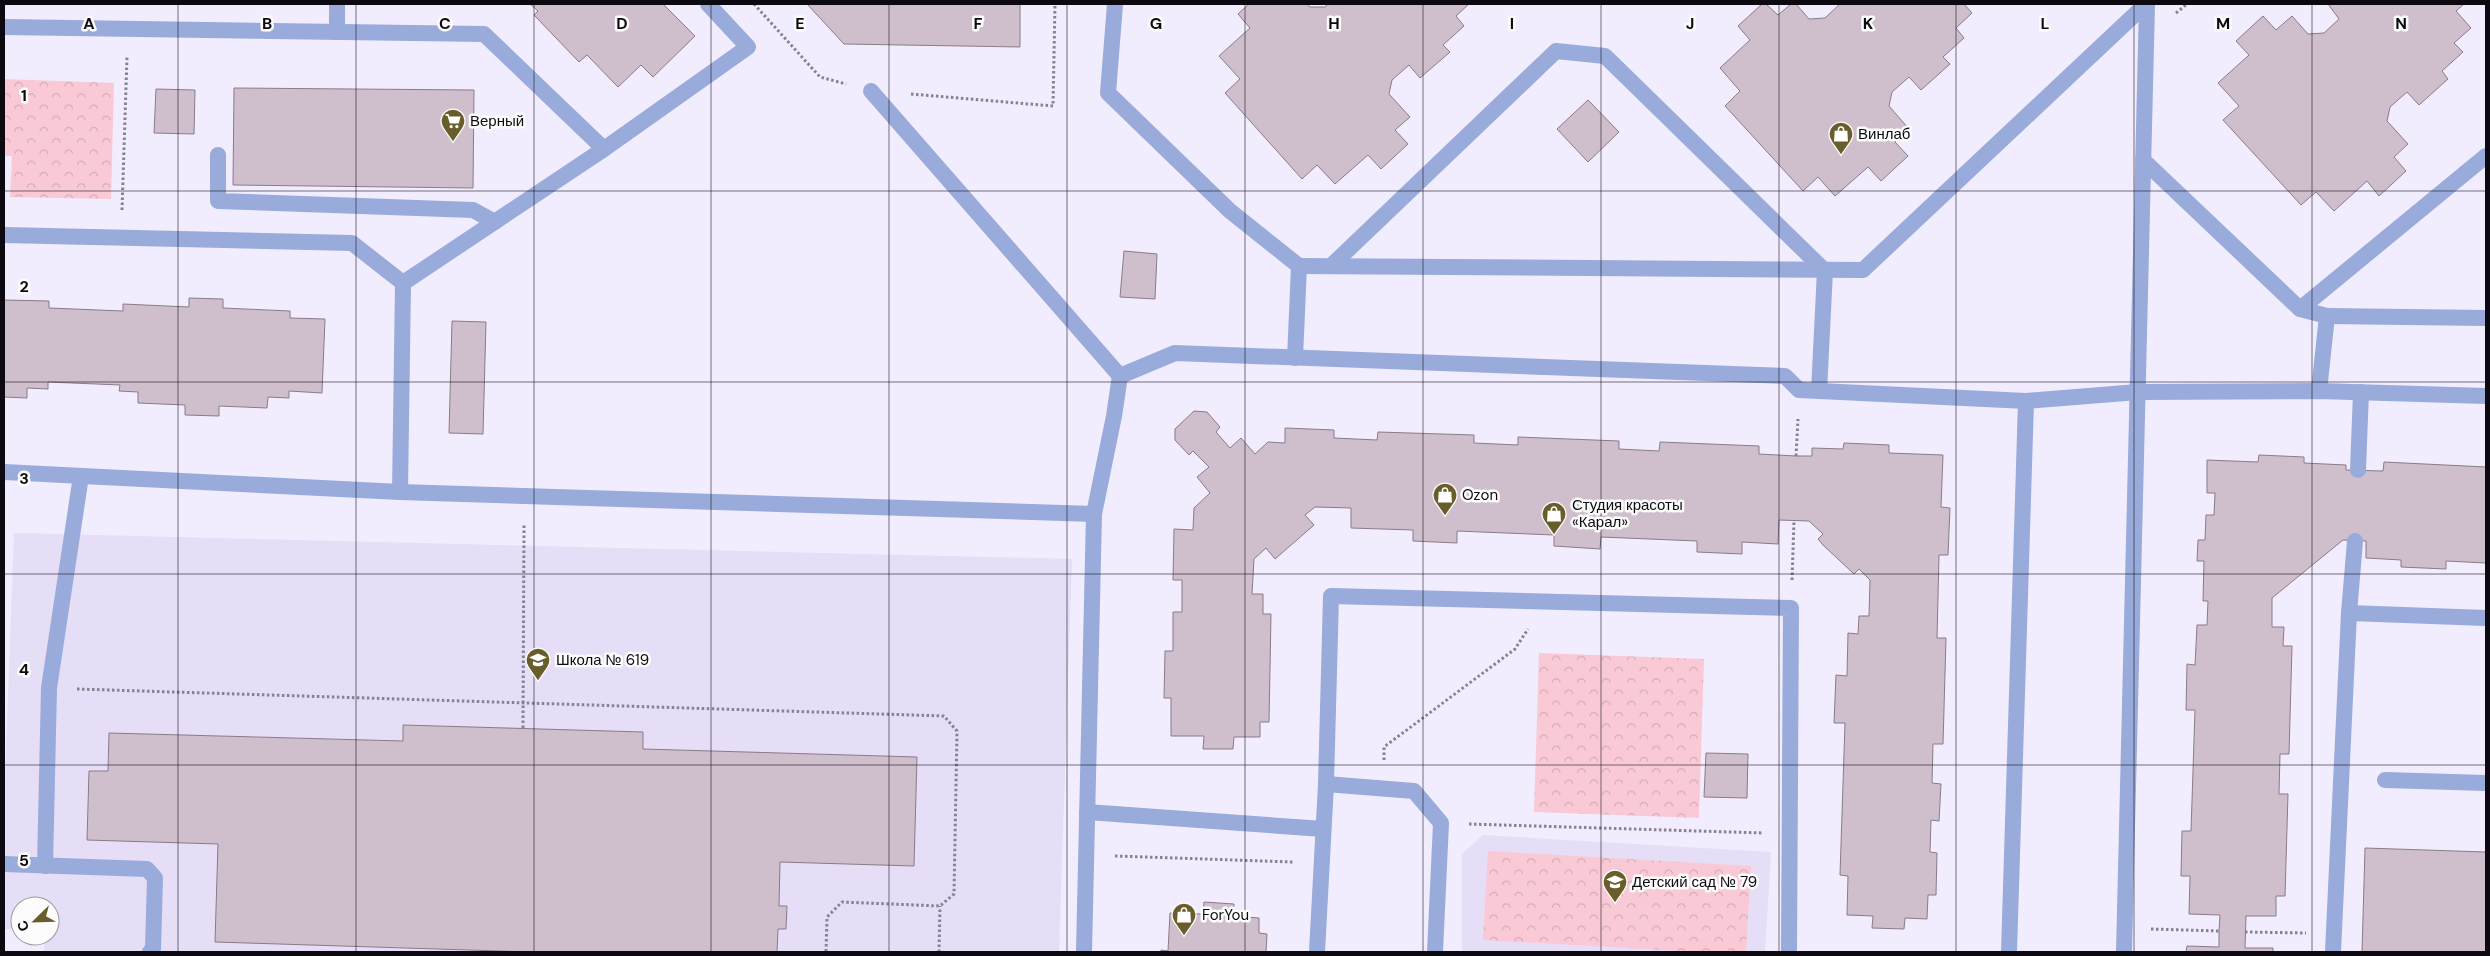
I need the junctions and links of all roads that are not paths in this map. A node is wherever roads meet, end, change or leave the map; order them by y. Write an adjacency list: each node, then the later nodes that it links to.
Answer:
1 (337, 4): 6 (lane)
2 (708, 4): 8 (lane)
3 (1114, 4): 14 (lane)
4 (2147, 4): 11 (lane); 16 (lane)
5 (4, 27): 6 (lane)
6 (337, 32): 8 (lane)
7 (871, 91): 22 (lane)
8 (604, 149): 12 (lane)
9 (218, 155): 12 (lane)
10 (2486, 156): 18 (lane)
11 (2143, 160): 18 (lane); 25 (lane)
12 (495, 222): 17 (lane)
13 (4, 235): 17 (lane)
14 (1299, 266): 15 (lane); 21 (lane)
15 (1331, 266): 16 (lane); 16 (lane)
16 (1825, 271): 23 (lane)
17 (403, 284): 32 (lane)
18 (2300, 309): 19 (lane)
19 (2327, 316): 20 (lane); 24 (lane)
20 (2486, 318)
21 (1295, 358): 22 (lane); 23 (lane)
22 (1120, 376): 33 (lane)
23 (1819, 391): 28 (lane)
24 (2318, 391): 25 (lane); 26 (lane)
25 (2138, 392): 28 (lane); 50 (lane)
26 (2361, 392): 27 (lane); 29 (lane)
27 (2486, 396)
28 (2026, 401): 49 (lane)
29 (2358, 470)
30 (4, 472): 31 (lane)
31 (81, 476): 32 (lane); 43 (lane)
32 (400, 492): 33 (lane)
33 (1094, 514): 40 (lane)
34 (2355, 541): 35 (lane)
35 (2349, 613): 36 (lane); 51 (lane)
36 (2486, 618)
37 (2385, 780): 38 (lane)
38 (2486, 782)
39 (1326, 784): 41 (lane); 47 (lane); 48 (lane)
40 (1088, 812): 41 (lane); 45 (lane)
41 (1324, 829): 46 (lane)
42 (4, 864): 43 (lane)
43 (45, 866): 44 (lane)
44 (150, 952)
45 (1084, 952)
46 (1317, 952)
47 (1435, 952)
48 (1789, 952)
49 (2009, 952)
50 (2124, 952)
51 (2333, 952)

